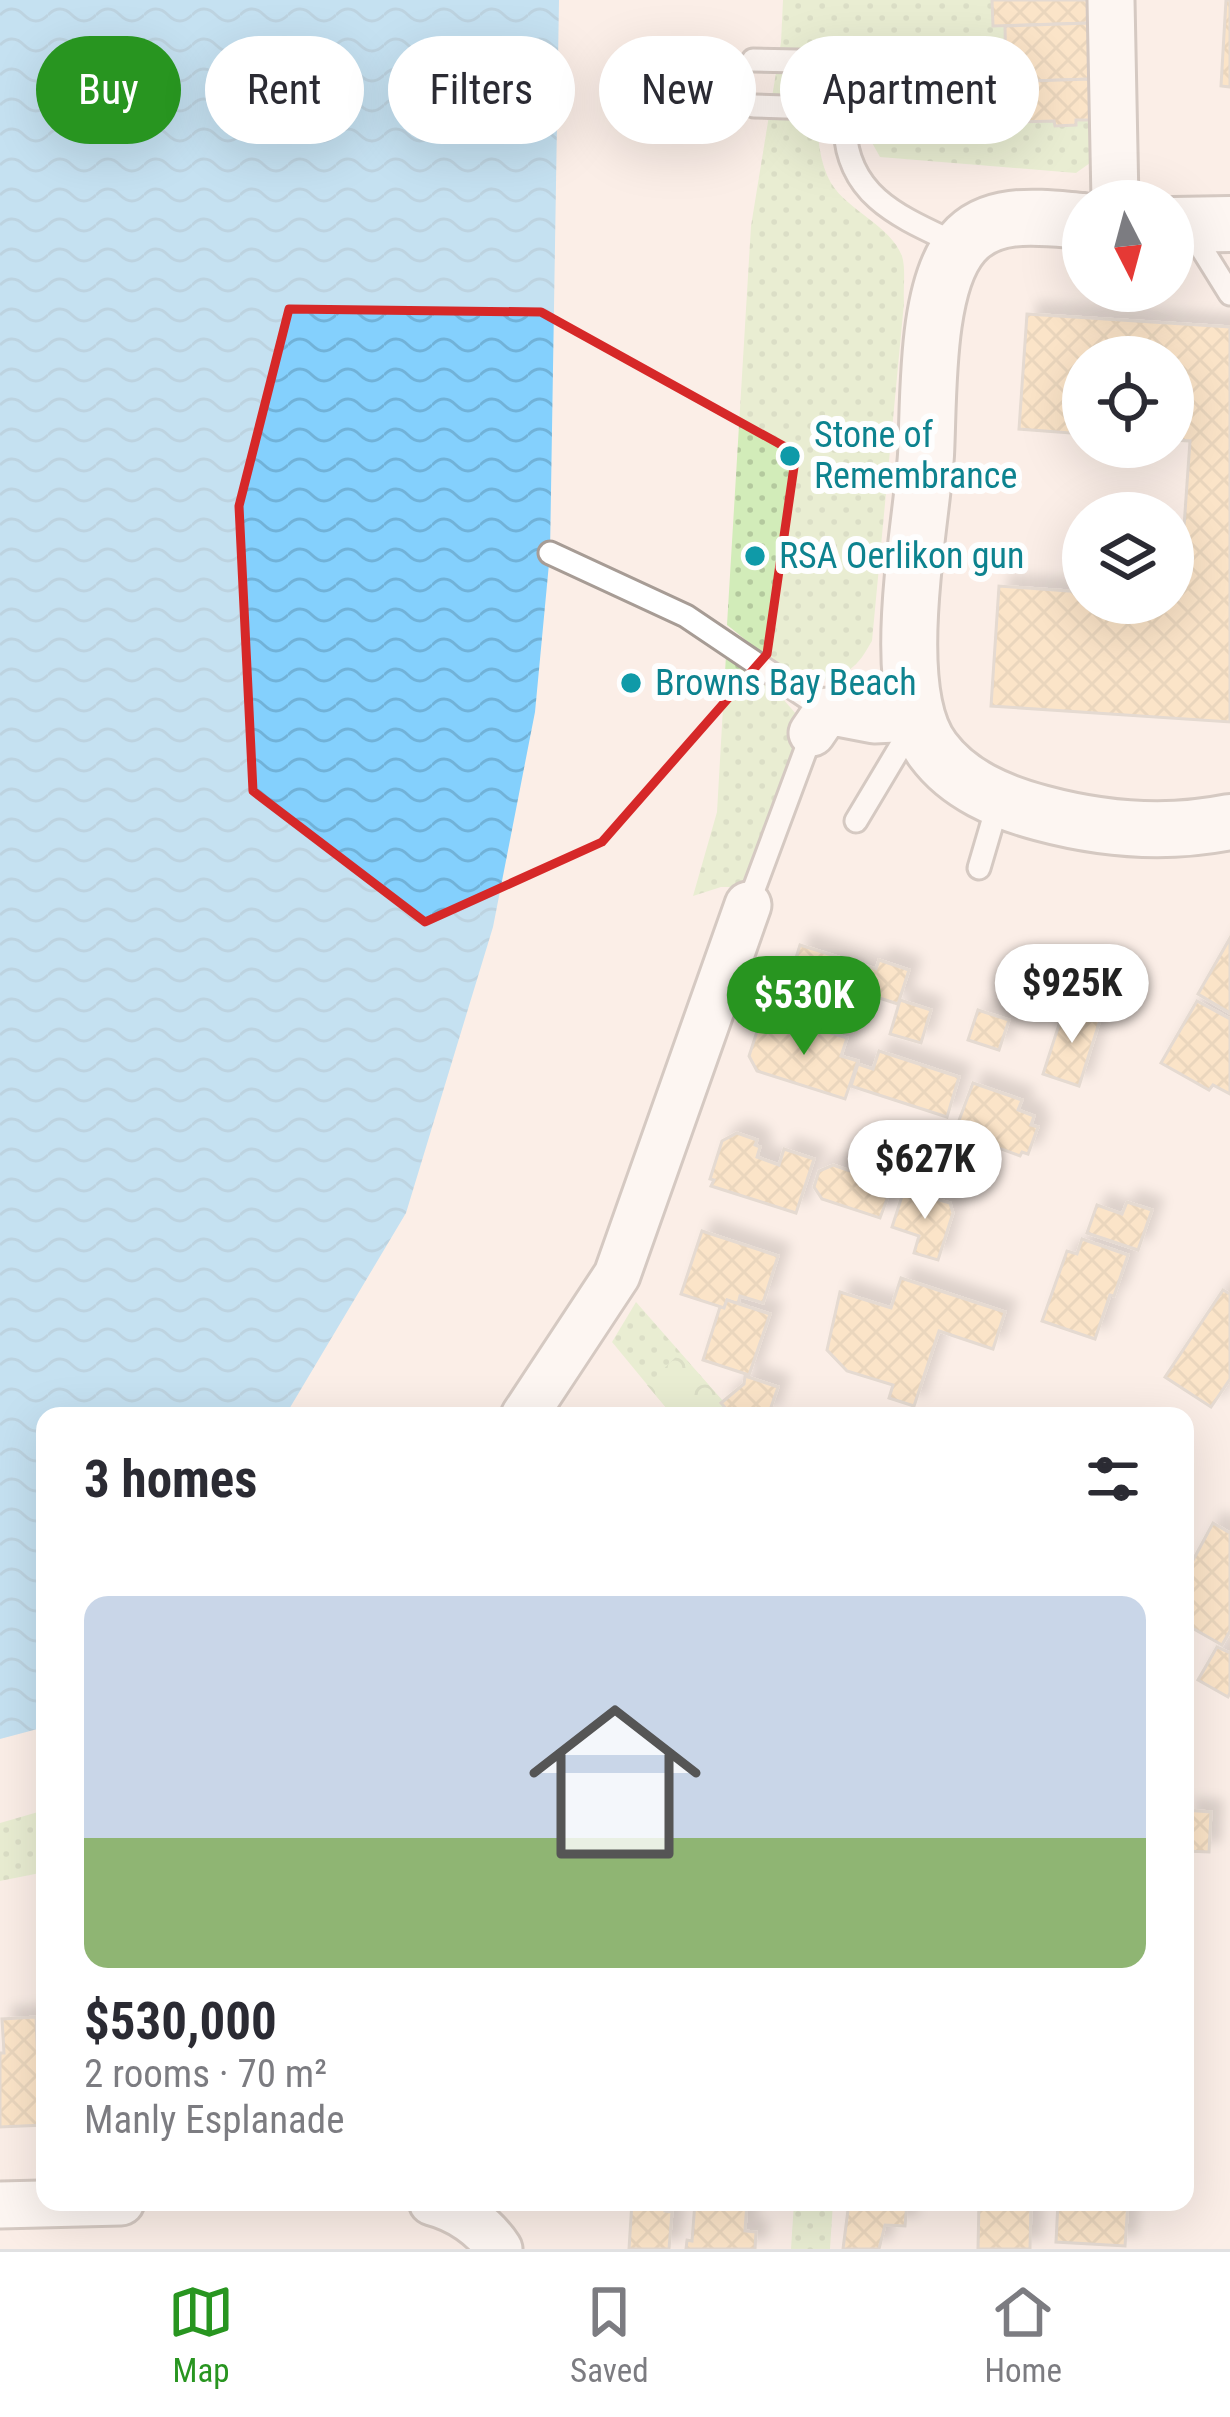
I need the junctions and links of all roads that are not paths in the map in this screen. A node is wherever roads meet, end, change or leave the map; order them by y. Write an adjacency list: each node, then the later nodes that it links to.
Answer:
1 (1112, 0): 3 (street)
2 (848, 144): 6 (lane)
3 (1115, 180)
4 (1062, 220): 6 (street)
5 (1197, 225): 7 (lane)
6 (960, 245): 9 (street)
7 (1230, 294)
8 (550, 553): 10 (lane)
9 (917, 718): 10 (street); 11 (street); 12 (lane)
10 (820, 722): 15 (lane)
11 (999, 800): 13 (street); 14 (lane)
12 (856, 821)
13 (1230, 823)
14 (979, 868)
15 (748, 905): 16 (street)
16 (530, 1407)
17 (36, 2204): 18 (street)
18 (0, 2205)
19 (459, 2211): 20 (street)
20 (500, 2249)

